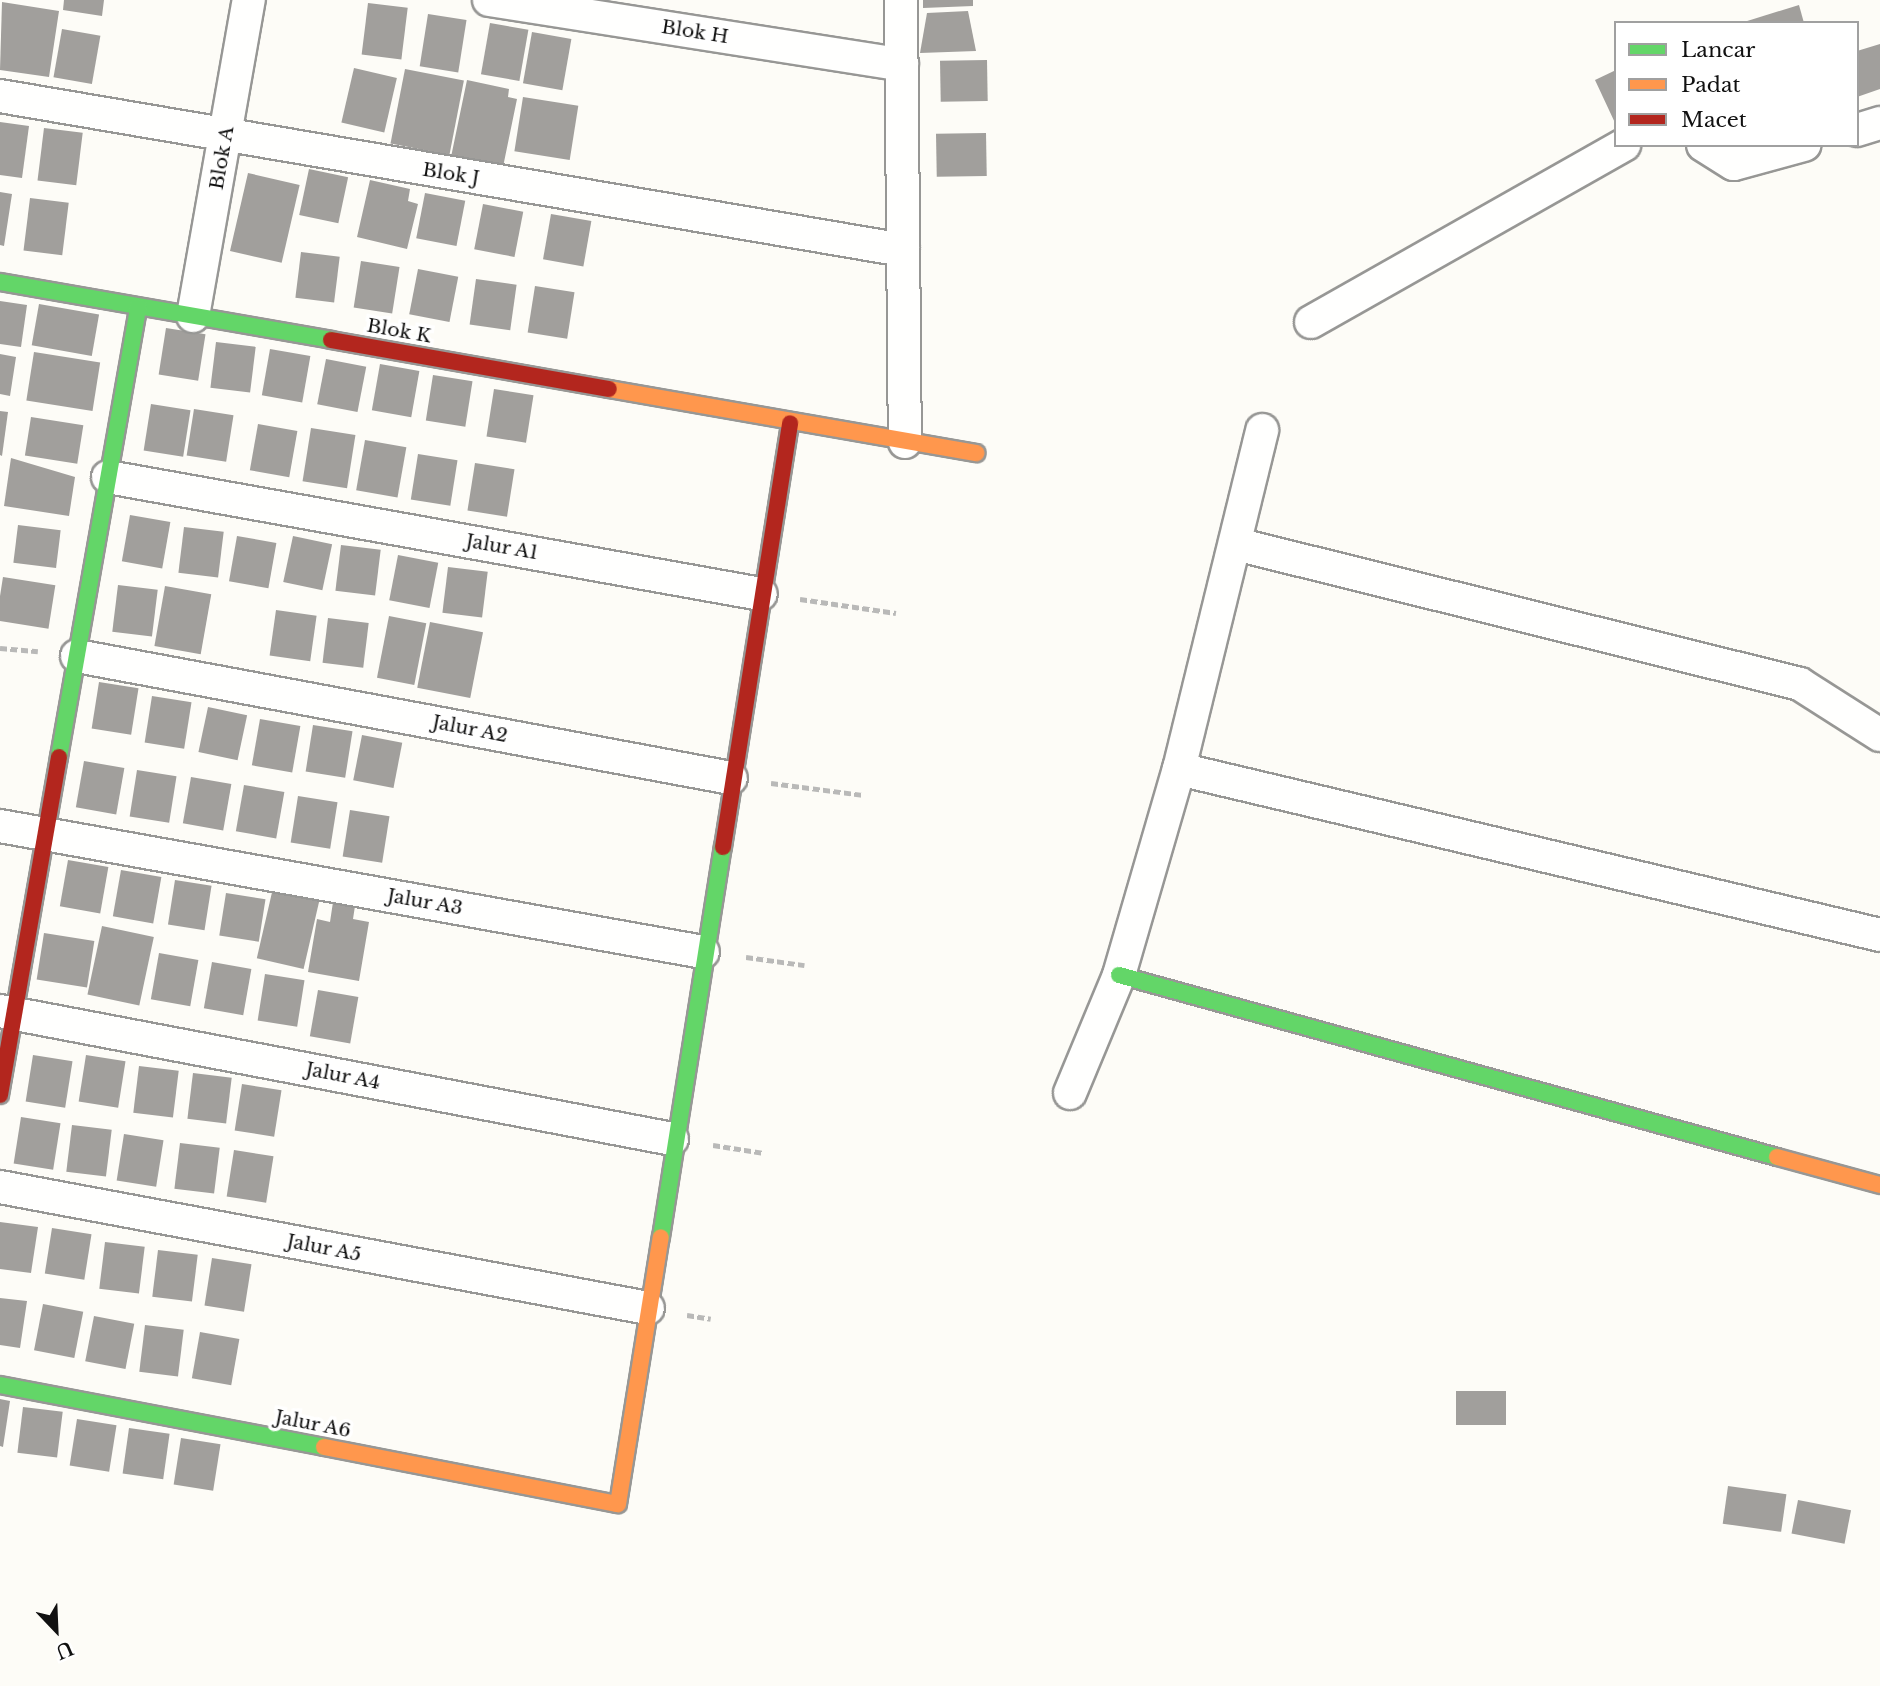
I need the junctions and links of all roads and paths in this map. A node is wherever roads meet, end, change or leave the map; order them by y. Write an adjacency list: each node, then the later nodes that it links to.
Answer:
1 (249, 0): 8 (street, Blok A)
2 (489, 0): 4 (street, Blok H)
3 (901, 0): 4 (street)
4 (902, 65): 12 (street)
5 (0, 96): 8 (street, Blok J)
6 (1880, 123): 7 (street)
7 (1859, 129)
8 (226, 139): 12 (street, Blok J); 15 (street, Blok A)
9 (1621, 147): 16 (street)
10 (1706, 147): 11 (street)
11 (1797, 147)
12 (903, 250): 19 (street)
13 (0, 282): 14 (street, Blok K)
14 (138, 307): 15 (street, Blok K); 21 (street)
15 (193, 316): 17 (street, Blok K)
16 (1311, 322)
17 (790, 423): 19 (street, Blok K); 23 (street)
18 (1262, 430): 22 (street)
19 (905, 442): 20 (street, Blok K)
20 (976, 453)
21 (108, 477): 23 (street, Jalur A1); 25 (street)
22 (1236, 544): 26 (street); 27 (street)
23 (761, 594): 24 (path); 28 (street)
24 (896, 613)
25 (77, 656): 28 (street, Jalur A2); 31 (street)
26 (1880, 736)
27 (1179, 769): 32 (street); 35 (street)
28 (731, 778): 29 (path); 33 (street)
29 (864, 795)
30 (0, 826): 31 (street, Jalur A3)
31 (46, 833): 33 (street, Jalur A3); 36 (street)
32 (1880, 935)
33 (703, 952): 34 (path); 39 (street)
34 (804, 965)
35 (1119, 975): 37 (street); 40 (street)
36 (7, 1012): 38 (street); 39 (street, Jalur A4)
37 (1070, 1093)
38 (0, 1095)
39 (672, 1139): 42 (street)
40 (1880, 1185)
41 (0, 1187): 42 (street, Jalur A5)
42 (648, 1308): 43 (street, Jalur A6)
43 (0, 1385)

